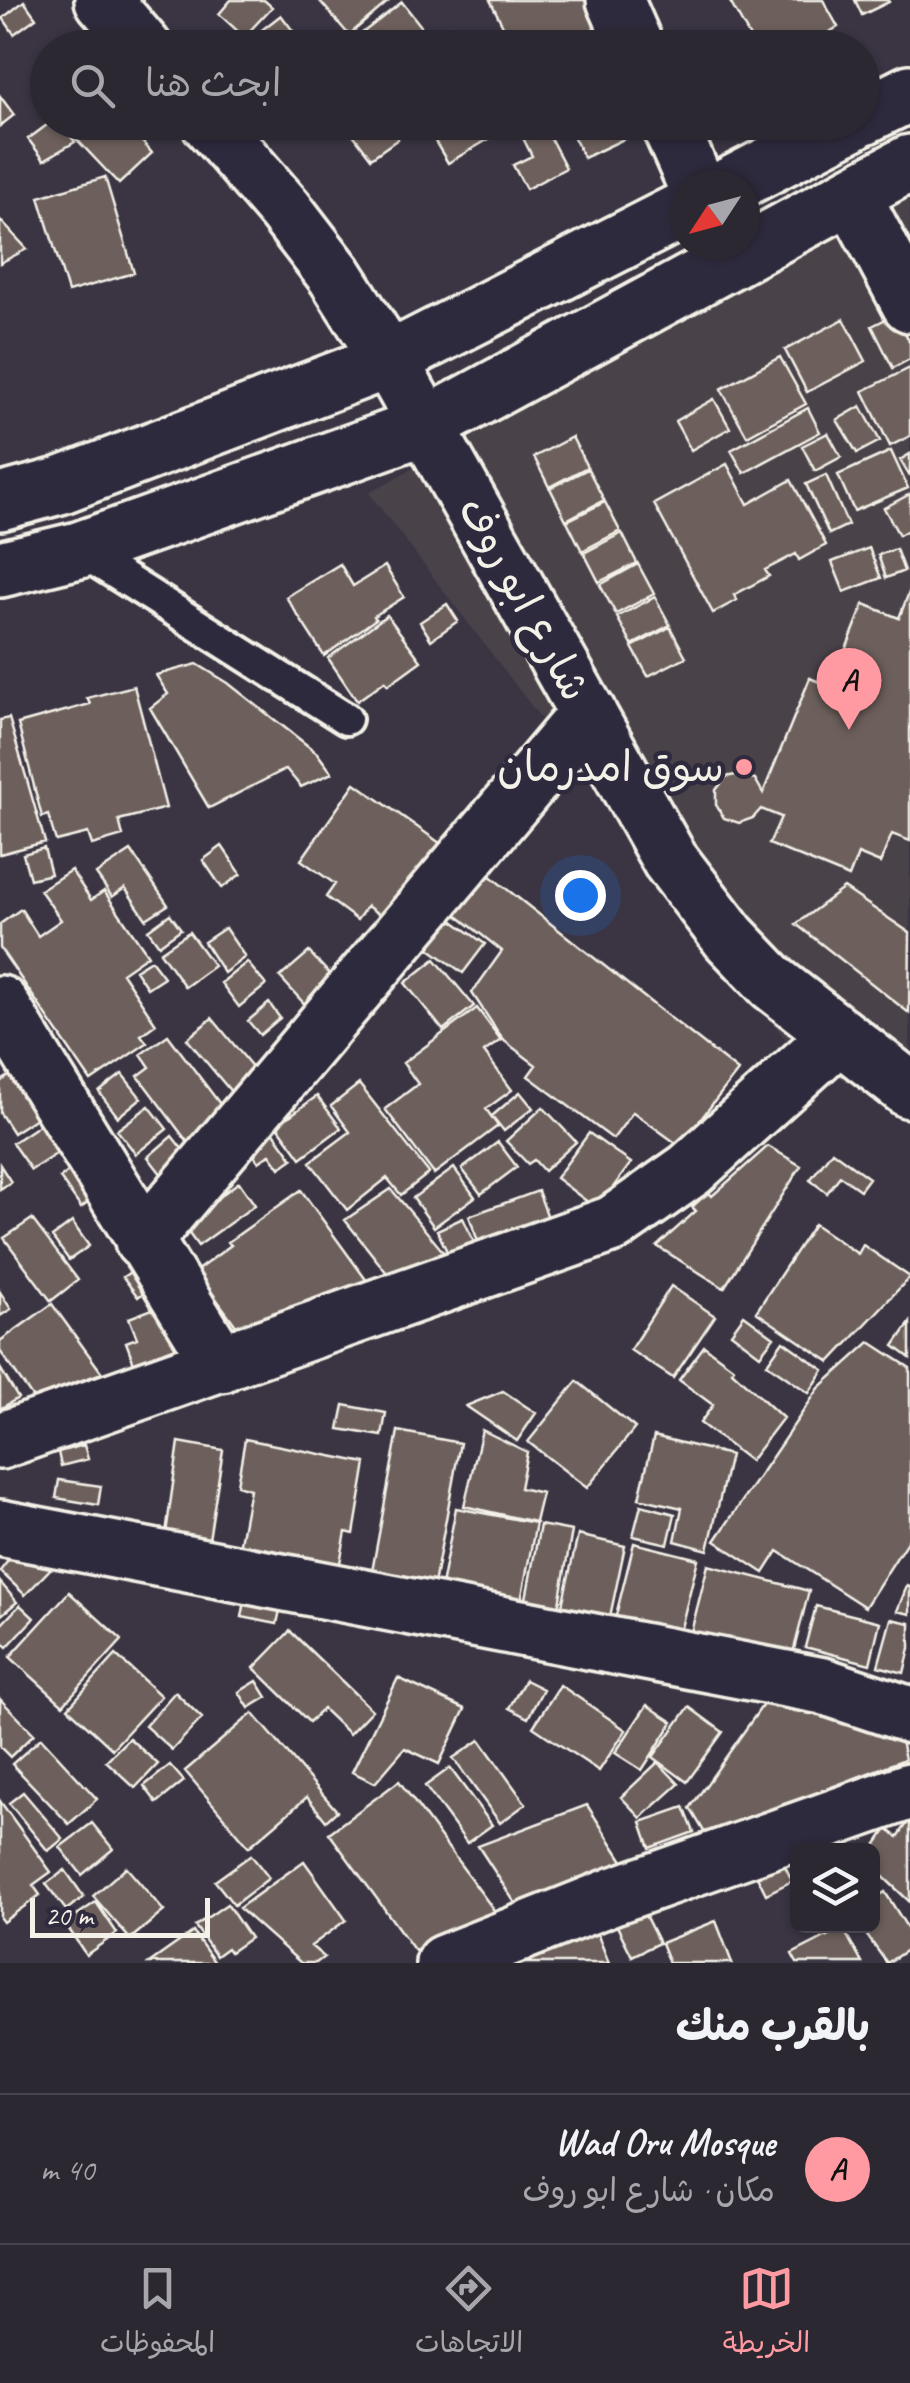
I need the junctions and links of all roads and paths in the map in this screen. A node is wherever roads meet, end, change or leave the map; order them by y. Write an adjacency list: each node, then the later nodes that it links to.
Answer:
1 (103, 0): 3 (street)
2 (615, 0): 4 (street)
3 (129, 30)
4 (628, 30)
5 (225, 140): 14 (street, شارع ابو روف)
6 (676, 140): 9 (street)
7 (817, 140): 10 (street)
8 (910, 162): 11 (street)
9 (689, 170)
10 (760, 170)
11 (852, 195): 13 (street); 15 (street)
12 (670, 217): 14 (street)
13 (910, 304)
14 (390, 360): 15 (street, شارع ابو روف); 16 (street)
15 (426, 426): 17 (street); 19 (street, شارع ابو روف)
16 (0, 502)
17 (79, 550): 18 (street); 20 (lane)
18 (0, 570)
19 (588, 713): 22 (street, شارع ابو روف); 24 (street)
20 (346, 719)
21 (0, 1004): 24 (street)
22 (839, 1035): 23 (street, شارع ابو روف); 25 (street)
23 (910, 1090)
24 (143, 1241): 25 (street)
25 (221, 1364): 26 (street)
26 (0, 1441)
27 (0, 1528): 28 (street)
28 (910, 1715)
29 (910, 1790): 30 (street)
30 (444, 1963)

